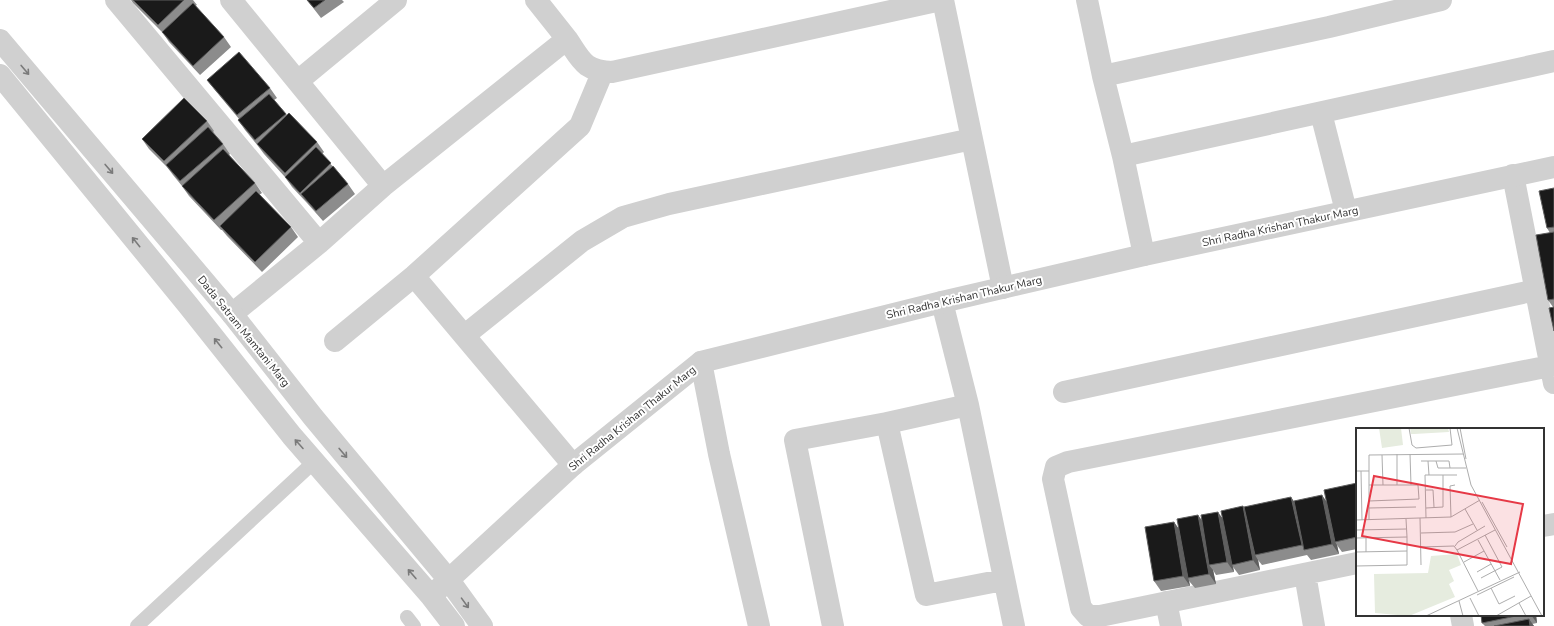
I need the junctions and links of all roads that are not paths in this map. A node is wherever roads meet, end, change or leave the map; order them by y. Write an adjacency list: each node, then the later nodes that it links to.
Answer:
1 (116, 0): 22 (street)
2 (231, 0): 14 (street)
3 (396, 0): 14 (street)
4 (536, 0): 8 (street)
5 (942, 0): 11 (street); 16 (street)
6 (1087, 0): 13 (street)
7 (1441, 0): 13 (street)
8 (566, 39): 11 (street); 20 (street)
9 (0, 40): 28 (street, Dada Satram Mamtani Marg, one-way to 28)
10 (1554, 61): 15 (street)
11 (603, 71): 24 (street)
12 (0, 75): 36 (street, one-way to 12)
13 (1103, 76): 17 (street)
14 (298, 81): 20 (street)
15 (1321, 113): 17 (street); 21 (street)
16 (972, 139): 25 (street); 29 (street)
17 (1123, 156): 23 (street)
18 (1554, 167): 19 (street, Shri Radha Krishan Thakur Marg)
19 (1513, 175): 21 (street, Shri Radha Krishan Thakur Marg); 26 (street)
20 (383, 186): 22 (street)
21 (1346, 211): 23 (street, Shri Radha Krishan Thakur Marg)
22 (319, 243): 28 (street)
23 (1144, 255): 25 (street, Shri Radha Krishan Thakur Marg)
24 (414, 276): 29 (street); 30 (street)
25 (1003, 288): 27 (street, Shri Radha Krishan Thakur Marg)
26 (1536, 290): 32 (street); 33 (street)
27 (942, 302): 31 (street, Shri Radha Krishan Thakur Marg); 34 (street)
28 (232, 314): 42 (street, Dada Satram Mamtani Marg, one-way to 42)
29 (465, 335): 37 (street)
30 (335, 341)
31 (701, 362): 37 (street, Shri Radha Krishan Thakur Marg); 50 (street)
32 (1552, 374): 45 (street)
33 (1064, 392)
34 (968, 404): 35 (street); 43 (street)
35 (887, 423): 43 (street); 51 (street)
36 (315, 461): 44 (street, one-way to 36); 47 (lane)
37 (573, 465): 42 (street, Shri Radha Krishan Thakur Marg)
38 (1554, 524): 39 (street)
39 (1544, 526)
40 (1356, 563): 41 (street)
41 (1305, 574): 45 (street); 54 (street)
42 (448, 579): 44 (street, Shri Radha Krishan Thakur Marg); 49 (street, Dada Satram Mamtani Marg, one-way to 49)
43 (1003, 580): 52 (street)
44 (431, 596): 48 (street)
45 (1166, 602): 53 (street)
46 (1461, 616): 55 (street)
47 (138, 626)
48 (454, 626)
49 (482, 626)
50 (759, 626)
51 (833, 626)
52 (1014, 626)
53 (1171, 626)
54 (1314, 626)
55 (1463, 626)

